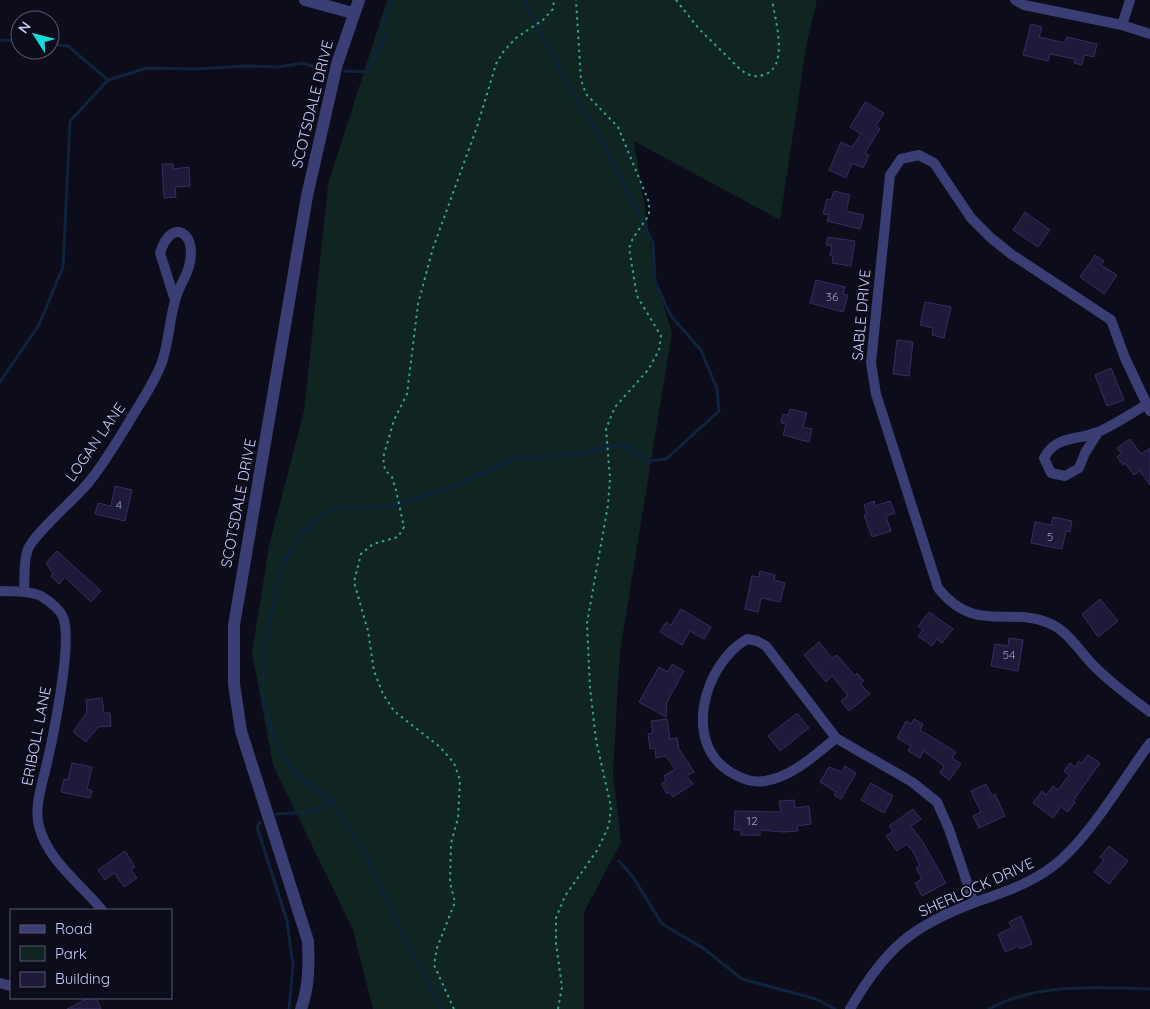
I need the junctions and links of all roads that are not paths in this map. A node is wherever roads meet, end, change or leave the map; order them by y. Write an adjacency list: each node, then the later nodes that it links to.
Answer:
1 (306, 0): 5 (street)
2 (359, 0): 5 (street, SCOTSDALE DRIVE)
3 (1015, 0): 6 (street)
4 (1130, 0): 6 (street)
5 (353, 13): 18 (street, SCOTSDALE DRIVE)
6 (1122, 25): 7 (street)
7 (1150, 34)
8 (174, 297): 8 (street, LOGAN LANE); 12 (street, LOGAN LANE)
9 (1148, 408): 10 (street); 13 (street, SABLE DRIVE)
10 (1098, 432): 10 (street)
11 (0, 591): 12 (street, ERIBOLL LANE)
12 (24, 591): 17 (street, ERIBOLL LANE)
13 (1150, 712)
14 (836, 738): 14 (street); 16 (street)
15 (1150, 743): 16 (street, SHERLOCK DRIVE)
16 (974, 903): 19 (street, SHERLOCK DRIVE)
17 (101, 909)
18 (301, 1009)
19 (850, 1009)

